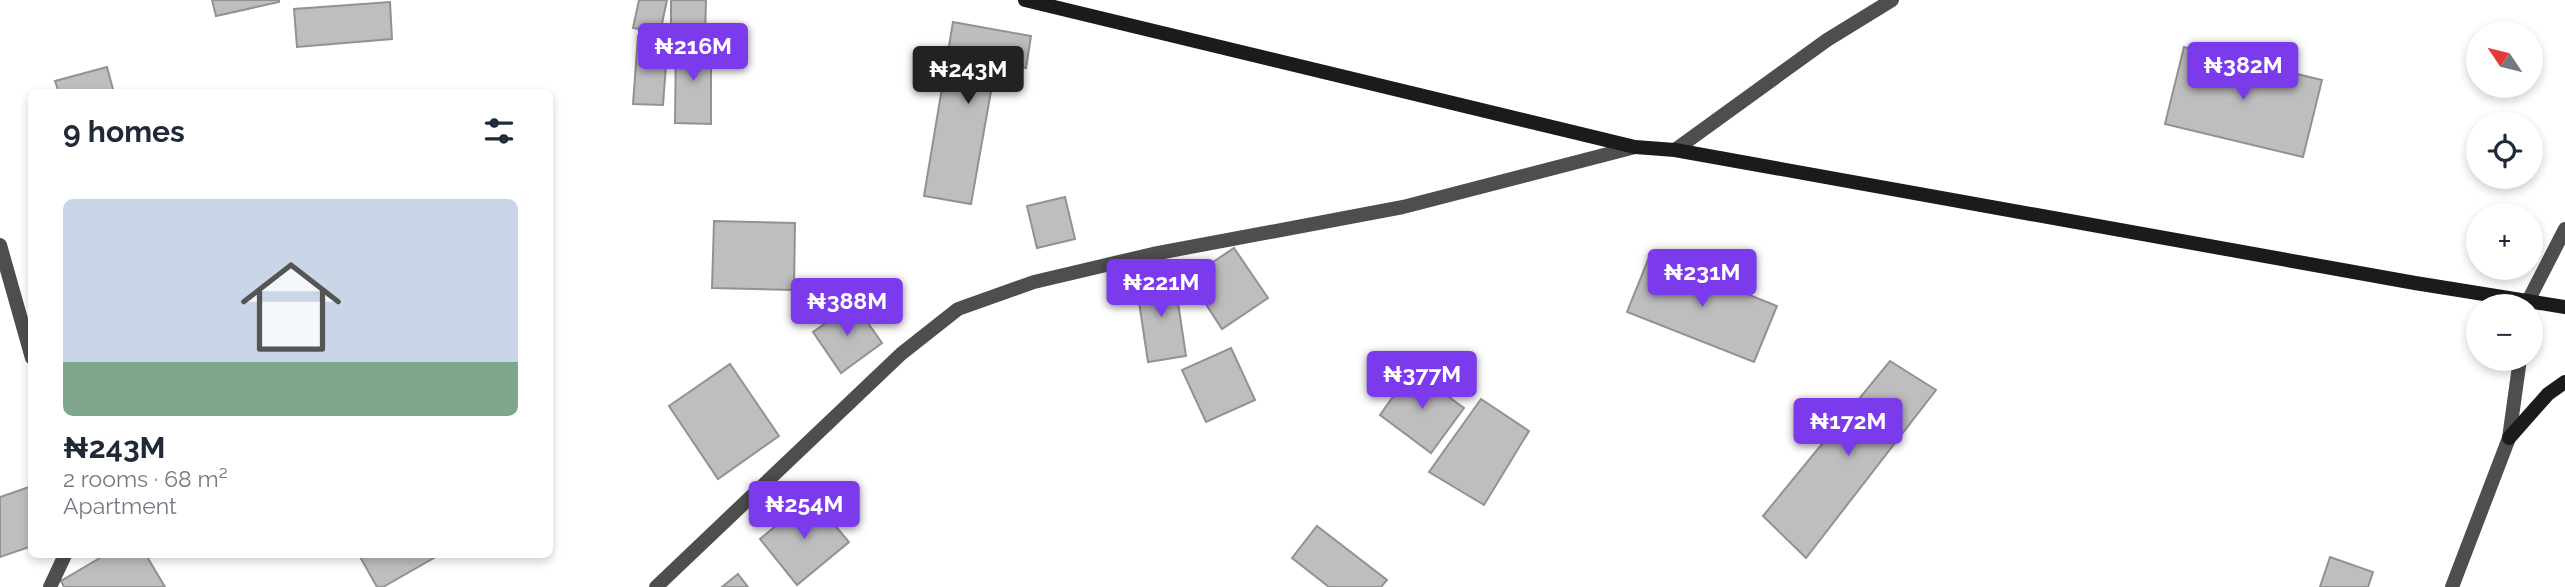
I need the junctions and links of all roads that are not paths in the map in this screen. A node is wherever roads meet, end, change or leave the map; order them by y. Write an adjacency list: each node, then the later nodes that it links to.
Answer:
1 (1026, 0): 3 (street)
2 (1892, 0): 4 (street)
3 (1635, 148): 4 (street); 17 (street)
4 (1675, 150): 7 (street)
5 (2565, 229): 8 (street)
6 (0, 245): 11 (street)
7 (2477, 294)
8 (2532, 294)
9 (2543, 305): 10 (street)
10 (2565, 307)
11 (28, 344)
12 (2518, 371): 14 (street)
13 (2565, 382): 14 (street)
14 (2509, 438): 18 (street)
15 (64, 558): 16 (street)
16 (50, 587)
17 (656, 587)
18 (2452, 587)

